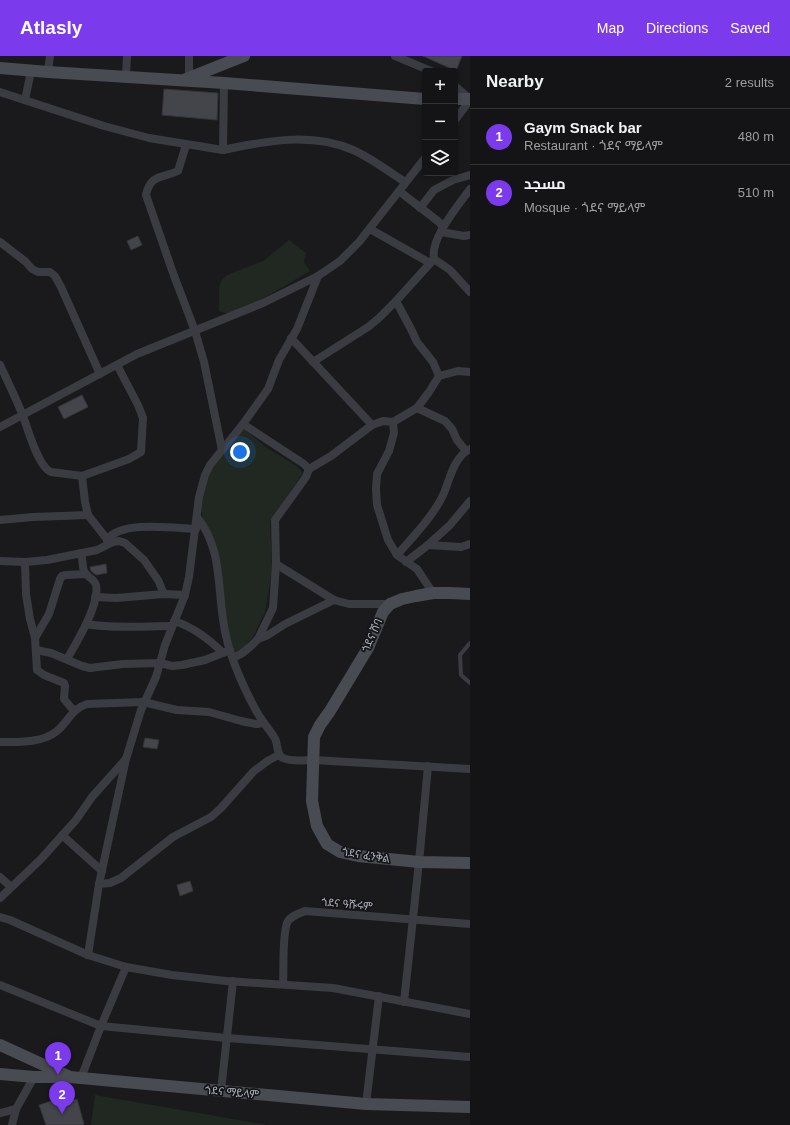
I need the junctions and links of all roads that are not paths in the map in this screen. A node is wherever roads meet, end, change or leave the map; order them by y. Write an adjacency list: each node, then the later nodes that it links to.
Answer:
1 (50, 56): 9 (street)
2 (127, 56): 10 (street)
3 (189, 56): 11 (street)
4 (244, 56): 11 (street)
5 (395, 56): 7 (street)
6 (0, 68): 8 (street)
7 (424, 68)
8 (31, 71): 9 (street); 18 (street)
9 (48, 72): 10 (street)
10 (126, 76): 11 (street)
11 (186, 79): 12 (street)
12 (224, 83): 15 (street); 21 (street)
13 (458, 89): 17 (street)
14 (0, 92): 18 (street)
15 (422, 99)
16 (458, 99): 17 (street)
17 (470, 99): 19 (street)
18 (25, 100): 20 (street)
19 (458, 116)
20 (186, 145): 21 (street); 36 (street)
21 (223, 150): 24 (street)
22 (422, 162): 24 (street)
23 (470, 175): 27 (street)
24 (405, 182): 26 (street)
25 (470, 189): 29 (street)
26 (399, 191): 27 (street); 28 (street)
27 (420, 208): 29 (street)
28 (370, 229): 32 (street); 33 (street)
29 (442, 230): 30 (street); 32 (street)
30 (470, 235)
31 (0, 242): 42 (street)
32 (432, 261): 34 (street); 35 (street)
33 (318, 276): 36 (street); 37 (street)
34 (470, 292)
35 (396, 301): 38 (street); 43 (street)
36 (195, 331): 40 (street); 50 (street)
37 (292, 338): 38 (street); 47 (street)
38 (313, 362): 48 (street)
39 (0, 365): 45 (street)
40 (117, 365): 42 (street); 53 (street)
41 (470, 372): 43 (street)
42 (100, 374): 45 (street)
43 (439, 376): 44 (street)
44 (417, 408): 46 (street); 51 (street)
45 (23, 416): 49 (street); 53 (street)
46 (393, 422): 48 (street); 63 (street)
47 (243, 424): 50 (street); 52 (street)
48 (372, 425): 52 (street)
49 (0, 427)
50 (222, 450): 56 (street)
51 (468, 450): 63 (street)
52 (309, 469): 67 (street)
53 (82, 476): 55 (street)
54 (470, 501): 61 (street)
55 (88, 515): 57 (street); 59 (street)
56 (197, 517): 58 (street); 82 (street)
57 (0, 520)
58 (196, 529): 59 (street); 72 (street)
59 (108, 542): 62 (street); 70 (street)
60 (470, 544): 61 (street)
61 (428, 545): 66 (street)
62 (81, 553): 65 (street); 68 (street)
63 (398, 555): 66 (street)
64 (0, 561): 65 (street)
65 (25, 562): 78 (street)
66 (406, 562): 69 (street)
67 (276, 564): 74 (street); 79 (street)
68 (86, 574): 73 (street); 78 (street)
69 (433, 593): 71 (street); 75 (street)
70 (164, 594): 72 (street); 73 (street)
71 (470, 594)
72 (185, 595): 77 (street)
73 (95, 596): 76 (street)
74 (334, 600): 75 (street); 79 (street)
75 (390, 604): 89 (street, ጎደና ሸባ)
76 (88, 624): 77 (street); 83 (street)
77 (173, 624): 82 (street); 84 (street)
78 (35, 638): 81 (street)
79 (258, 639): 82 (street)
80 (470, 643): 85 (lane)
81 (36, 650): 83 (street); 87 (street)
82 (229, 654): 84 (street); 88 (street)
83 (67, 659): 84 (street)
84 (160, 663): 86 (street)
85 (470, 683)
86 (144, 702): 87 (street); 88 (street); 92 (street)
87 (74, 711): 90 (street)
88 (264, 723): 91 (street)
89 (314, 737): 93 (street, ጎደና ፈንቅል)
90 (0, 742)
91 (279, 754): 93 (street); 101 (street)
92 (126, 760): 96 (street); 99 (street)
93 (313, 760): 94 (street); 97 (street, ጎደና ፈንቅል)
94 (428, 766): 95 (street); 97 (street)
95 (470, 768)
96 (62, 835): 99 (street); 102 (street)
97 (419, 862): 98 (street, ጎደና ፈንቅል); 105 (street)
98 (470, 863)
99 (102, 871): 101 (street)
100 (0, 877): 102 (street)
101 (99, 884): 107 (street)
102 (11, 887): 103 (street)
103 (0, 898)
104 (0, 917): 107 (street)
105 (413, 920): 106 (street, ጎደና ዓሹሩም); 110 (street, ጎደና ዓሹሩም); 113 (street)
106 (470, 924)
107 (88, 956): 108 (street)
108 (126, 967): 109 (street); 115 (street)
109 (233, 982): 110 (street); 116 (street)
110 (283, 984): 112 (street)
111 (0, 985): 115 (street)
112 (379, 996): 113 (street); 118 (street)
113 (404, 1002): 114 (street)
114 (470, 1014)
115 (101, 1026): 116 (street); 122 (street)
116 (227, 1038): 118 (street); 123 (street)
117 (0, 1045): 122 (street, ጎደና ማይላም)
118 (371, 1049): 119 (street); 124 (street)
119 (470, 1057)
120 (0, 1074): 121 (street)
121 (34, 1077): 122 (street); 126 (street)
122 (75, 1078): 123 (street, ጎደና ማይላም)
123 (221, 1091): 124 (street, ጎደና ማይላም)
124 (366, 1104): 125 (street, ጎደና ማይላም)
125 (470, 1107)
126 (16, 1109): 127 (street); 128 (street)
127 (0, 1113)
128 (12, 1125)

